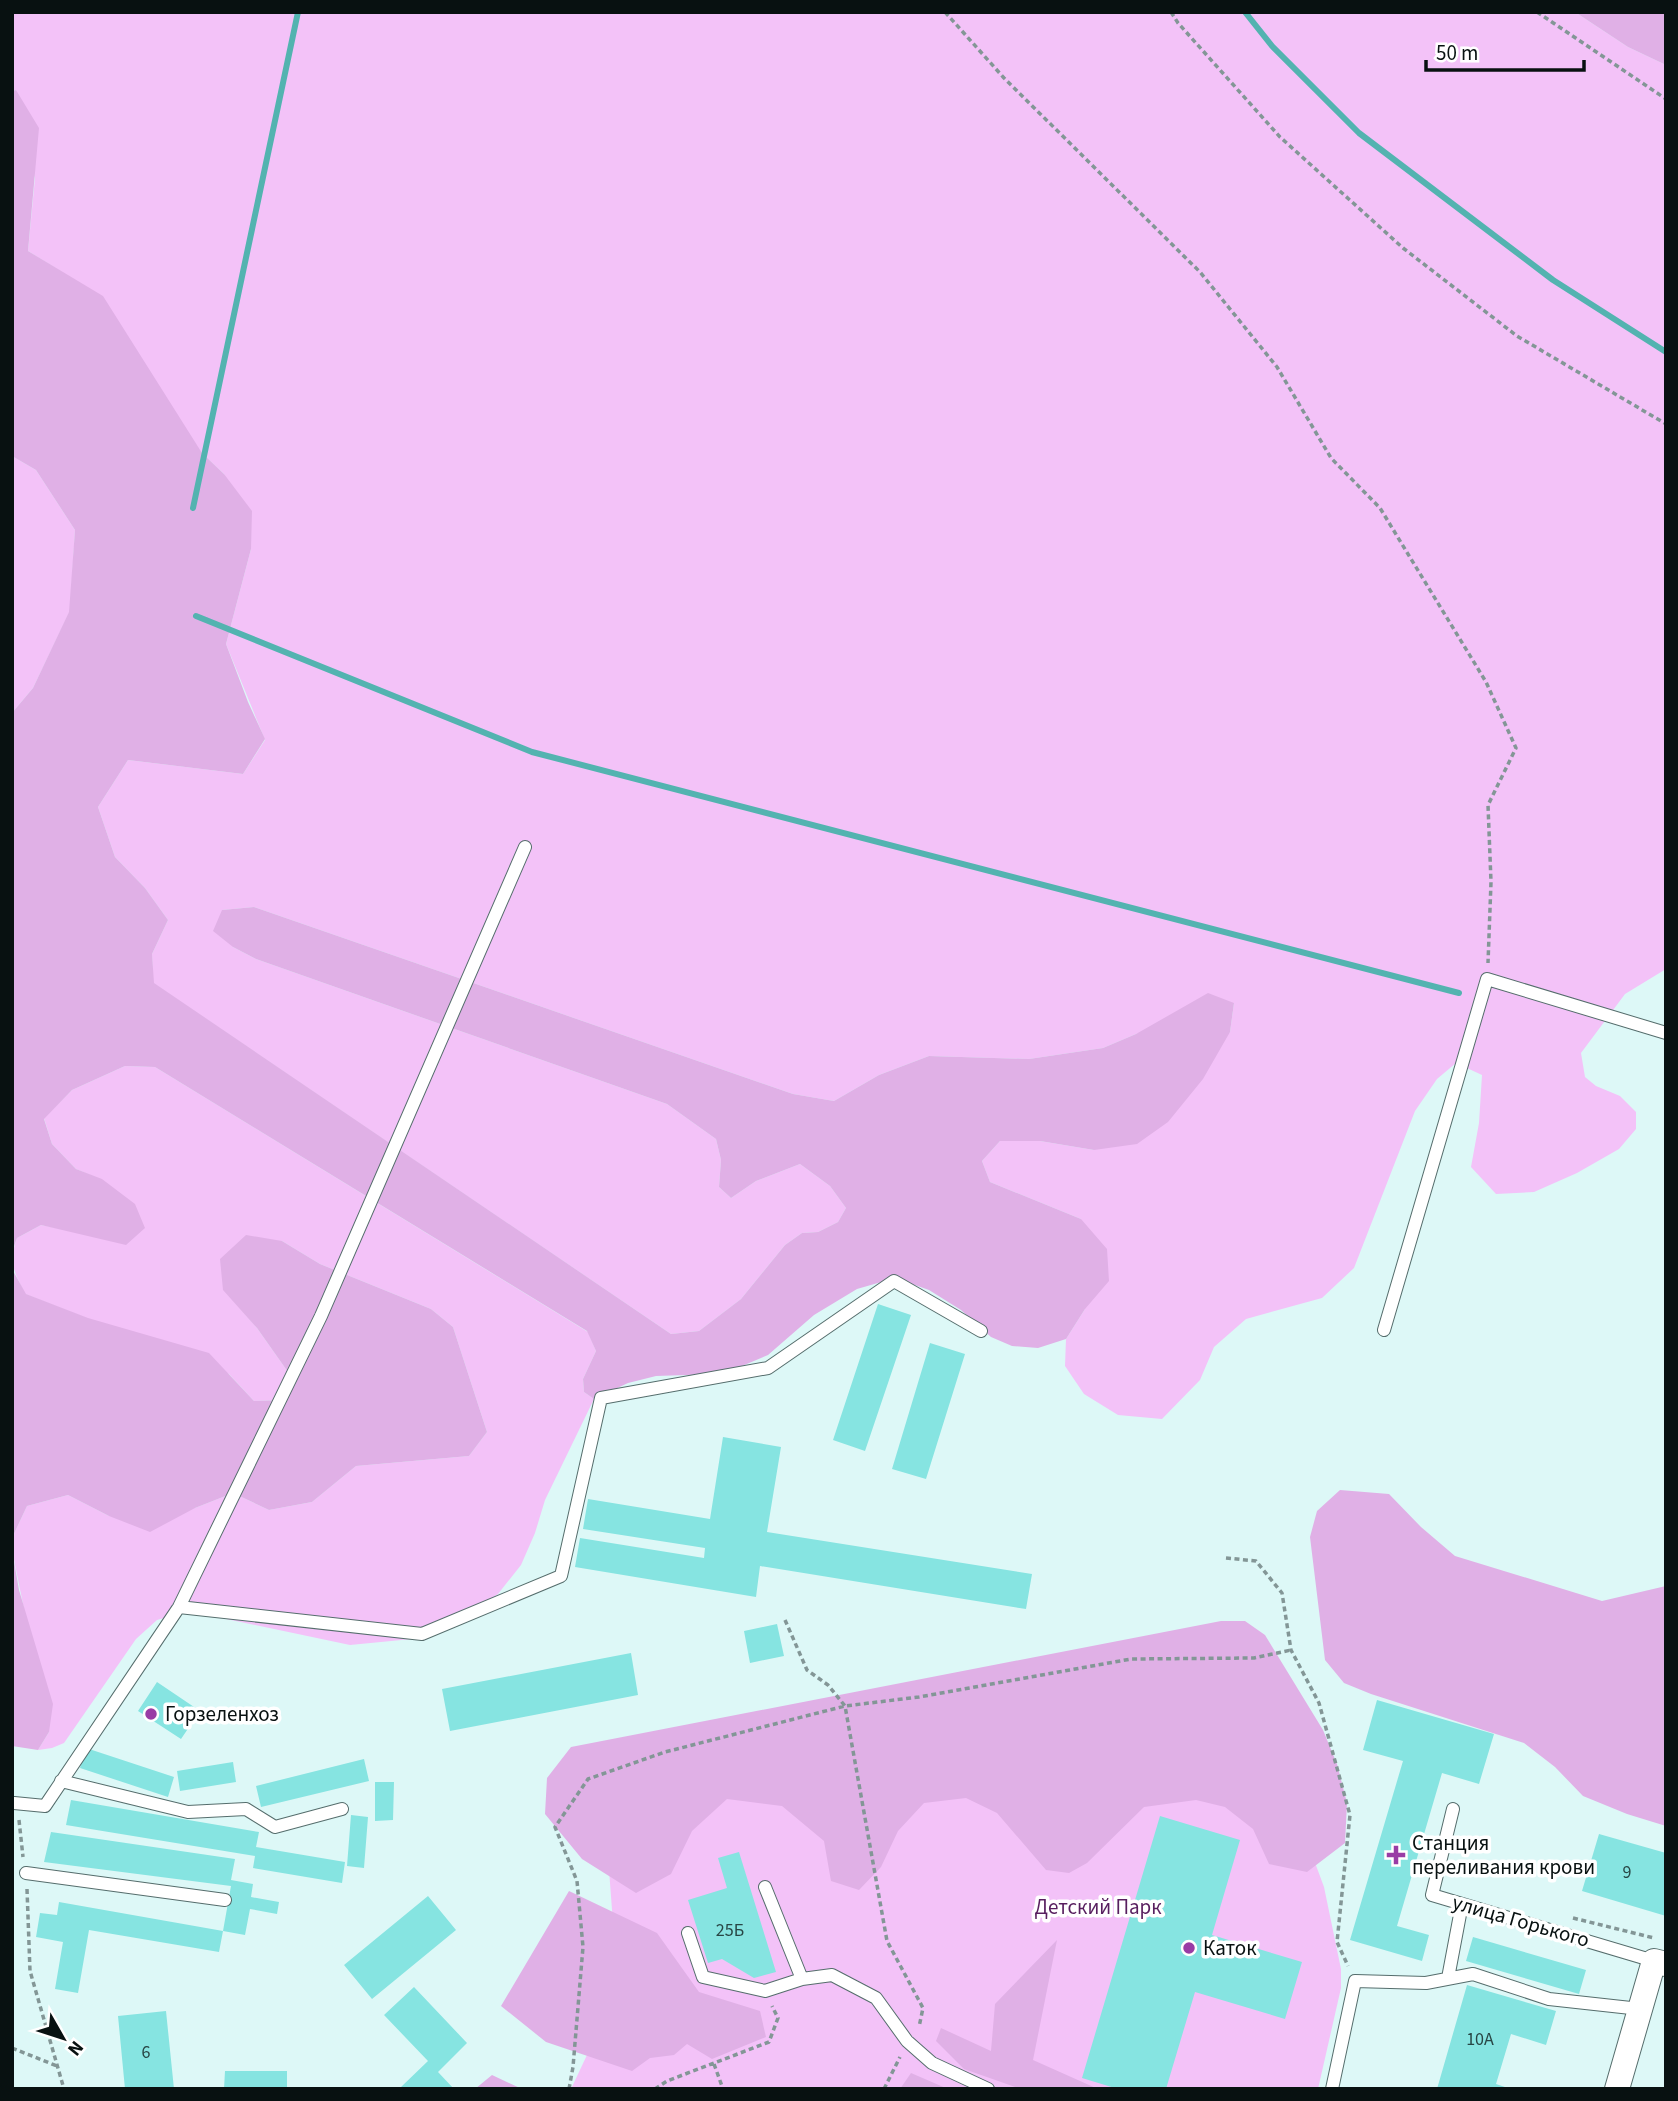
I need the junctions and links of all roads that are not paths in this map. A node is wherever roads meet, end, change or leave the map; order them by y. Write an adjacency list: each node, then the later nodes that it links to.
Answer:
1 (525, 847): 5 (lane)
2 (1666, 1033): 3 (lane)
3 (1384, 1330)
4 (981, 1331): 5 (lane)
5 (179, 1607): 6 (lane)
6 (61, 1782): 7 (lane); 8 (lane)
7 (14, 1803)
8 (342, 1809)
9 (1453, 1809): 13 (lane, улица Горького)
10 (26, 1873): 12 (lane)
11 (765, 1887): 17 (lane)
12 (225, 1900)
13 (1462, 1904): 15 (lane, улица Горького); 16 (lane)
14 (688, 1933): 17 (lane)
15 (1659, 1954): 18 (street)
16 (1448, 1978): 18 (lane); 20 (lane)
17 (802, 1979): 19 (lane)
18 (1640, 2009): 21 (street)
19 (988, 2089)
20 (1332, 2089)
21 (1617, 2089)

